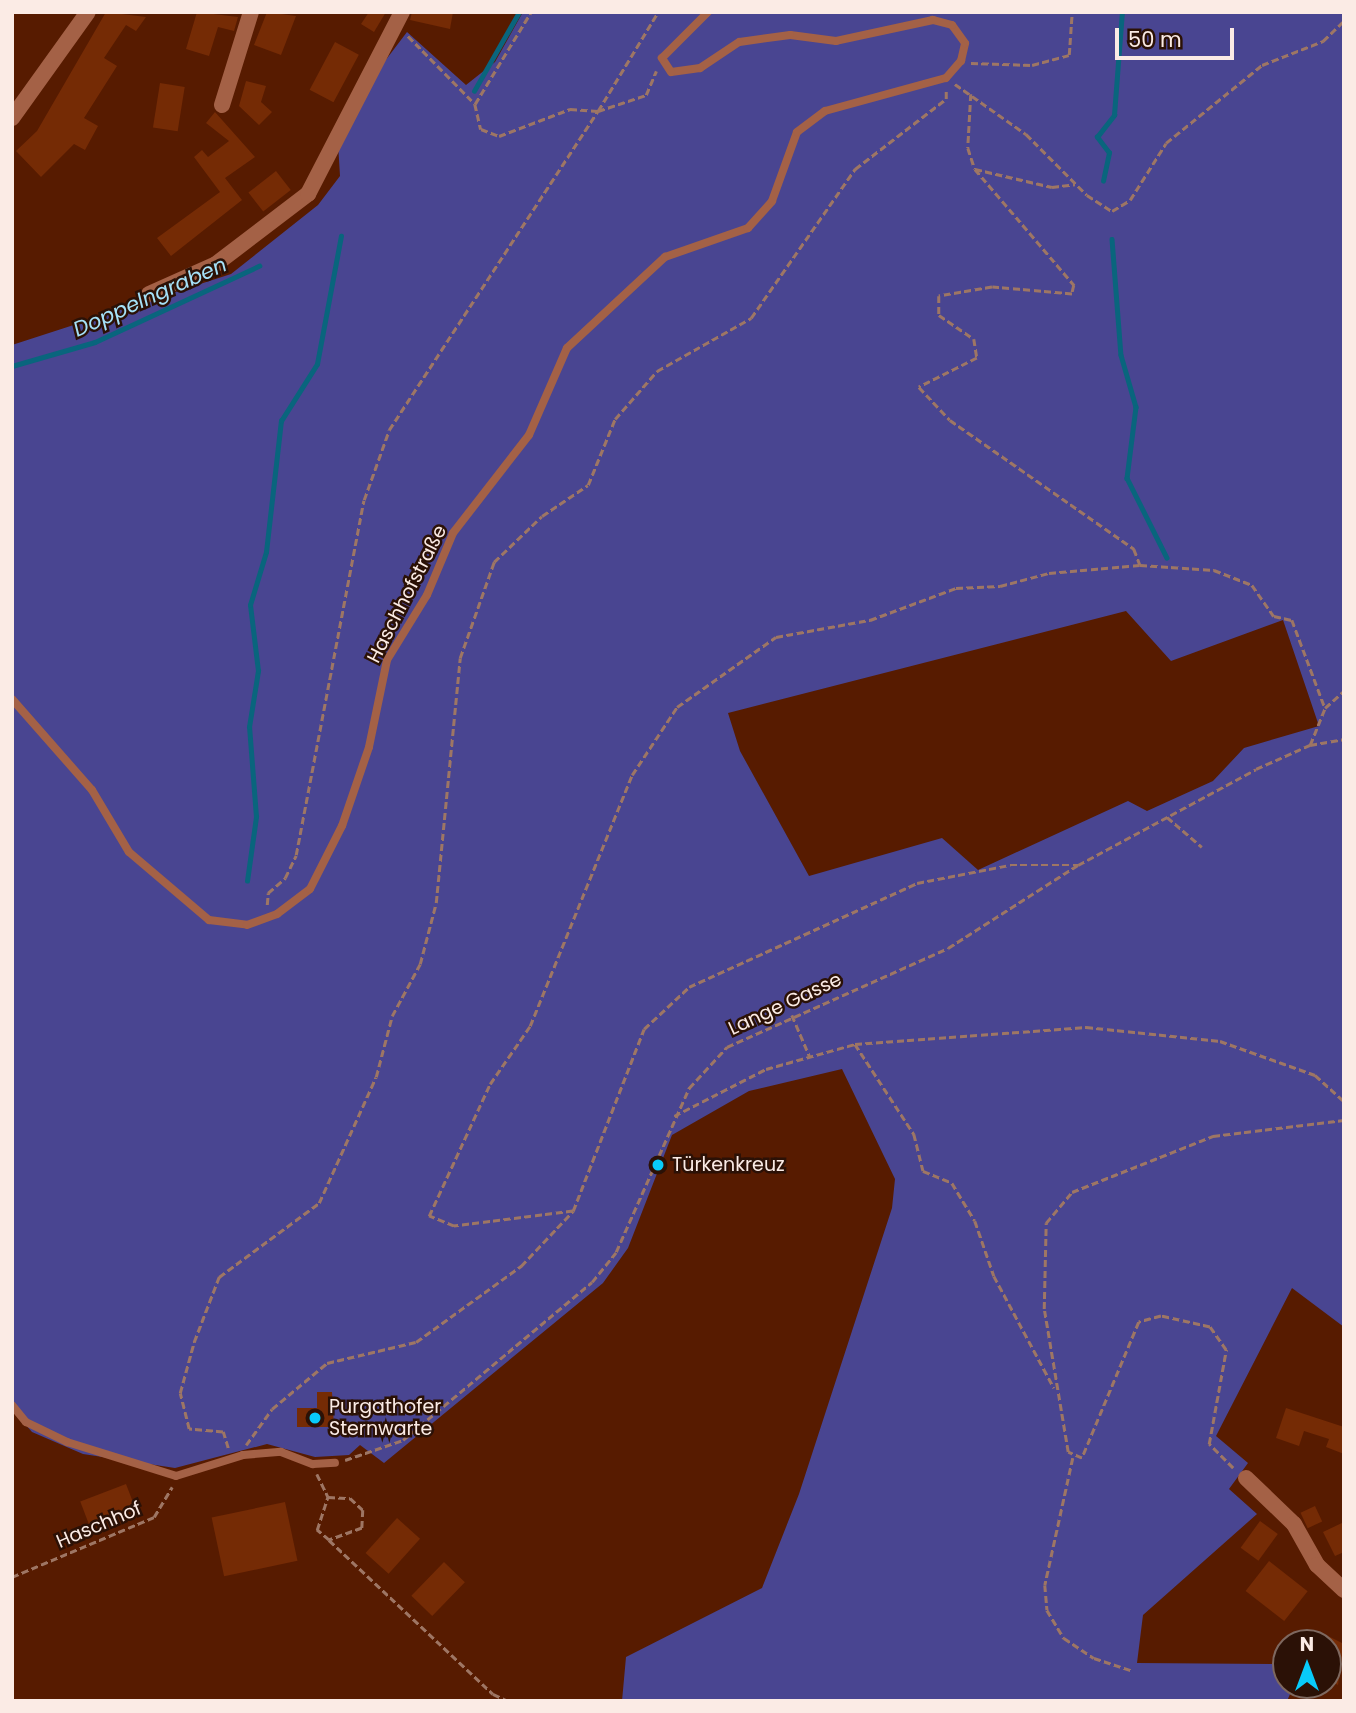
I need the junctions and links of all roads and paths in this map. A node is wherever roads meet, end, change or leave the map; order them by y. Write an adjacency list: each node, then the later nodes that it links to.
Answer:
1 (88, 12): 16 (street)
2 (251, 12): 14 (street)
3 (531, 12): 13 (path)
4 (658, 12): 15 (path)
5 (708, 12): 9 (lane)
6 (1072, 12): 10 (path)
7 (401, 19): 13 (path); 19 (street)
8 (1344, 21): 18 (path)
9 (662, 58): 10 (lane); 15 (path)
10 (961, 61): 11 (lane)
11 (946, 78): 12 (path); 29 (lane, Haschhofstraße); 41 (path)
12 (971, 94): 17 (path); 18 (path)
13 (475, 104): 15 (path)
14 (222, 105)
15 (597, 111): 29 (path)
16 (12, 118)
17 (975, 169): 18 (path); 20 (path)
18 (1076, 184)
19 (149, 294)
20 (1140, 565): 23 (path); 36 (path)
21 (1344, 691): 23 (path)
22 (12, 699): 29 (lane, Haschhofstraße)
23 (1325, 708): 25 (path)
24 (1344, 739): 25 (path, Lange Gasse)
25 (1310, 745): 26 (path, Lange Gasse)
26 (1167, 817): 27 (path); 28 (path, Lange Gasse)
27 (1202, 847)
28 (1078, 865): 30 (path, Lange Gasse); 36 (path)
29 (277, 914)
30 (792, 1015): 32 (path); 34 (path, Lange Gasse)
31 (855, 1044): 32 (path); 33 (path); 37 (path)
32 (810, 1057): 34 (path)
33 (1344, 1101)
34 (674, 1116): 42 (path, Lange Gasse)
35 (1344, 1120): 37 (path)
36 (573, 1210): 39 (path)
37 (1056, 1392): 40 (path)
38 (12, 1405): 44 (lane)
39 (243, 1455): 41 (lane); 43 (lane)
40 (1073, 1458): 45 (path); 50 (path)
41 (232, 1459): 44 (lane)
42 (335, 1463): 43 (lane)
43 (313, 1464): 46 (path)
44 (176, 1476): 48 (path, Haschhof)
45 (1247, 1478): 49 (street)
46 (328, 1497): 47 (path); 47 (path)
47 (329, 1540): 51 (path)
48 (12, 1577)
49 (1344, 1590)
50 (1133, 1671)
51 (508, 1701)

